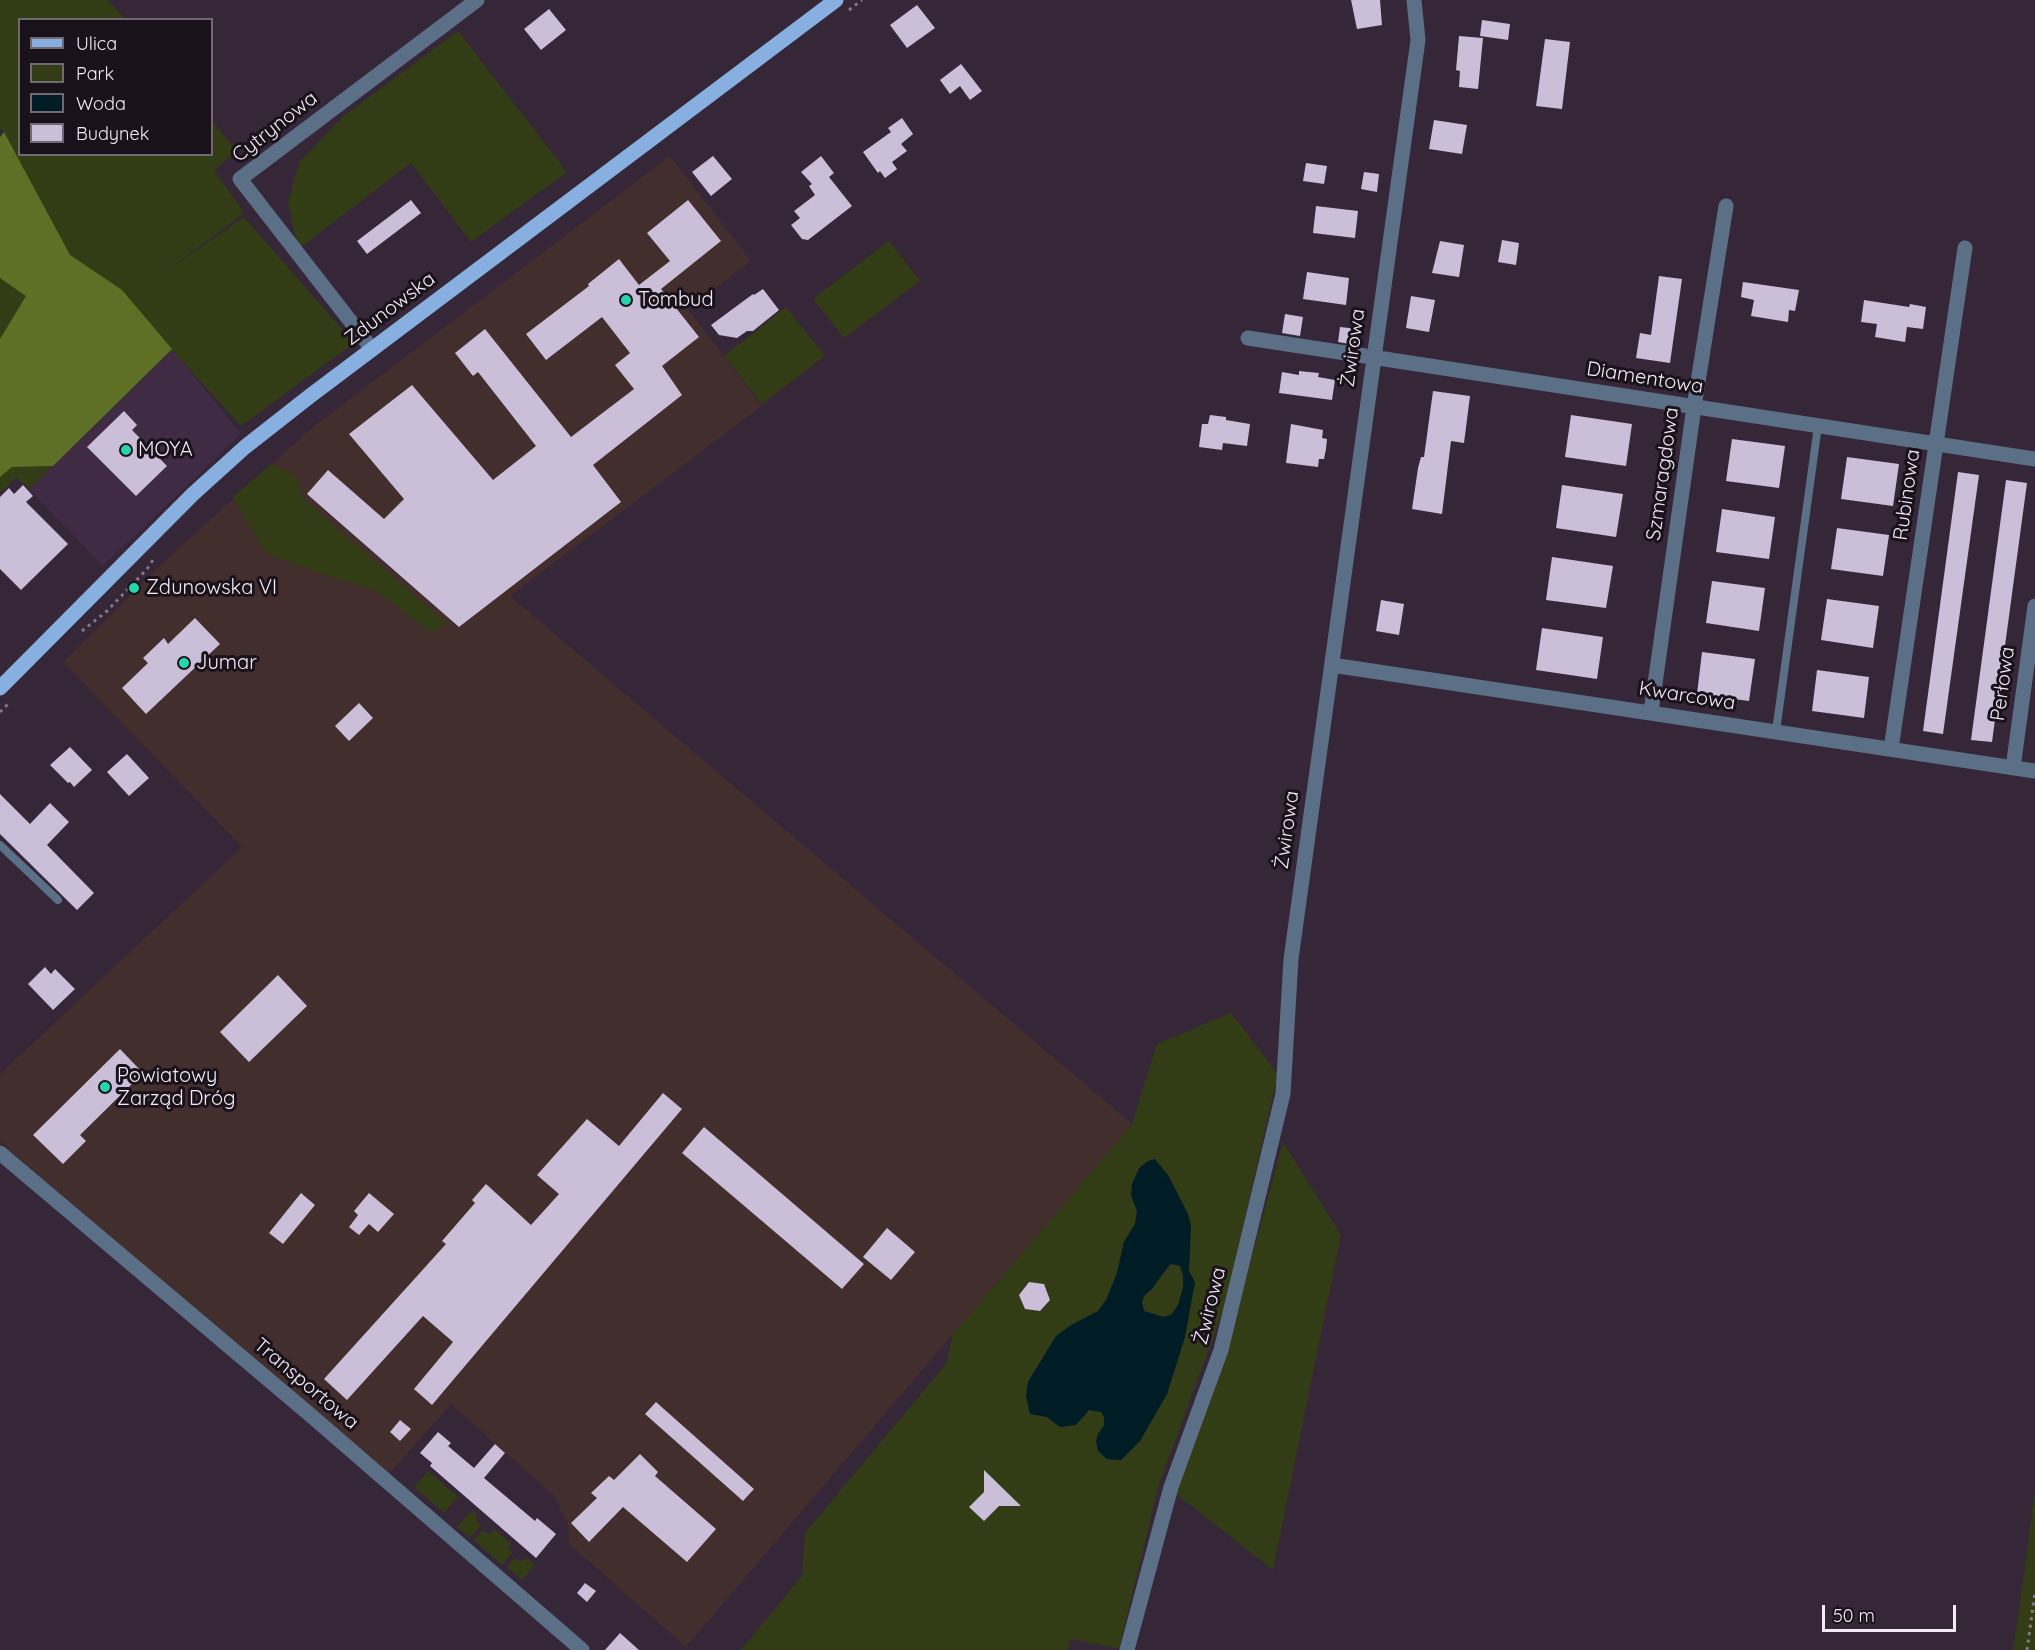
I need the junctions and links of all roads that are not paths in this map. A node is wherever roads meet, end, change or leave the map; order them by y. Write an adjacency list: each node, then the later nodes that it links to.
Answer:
1 (477, 0): 7 (street, Cytrynowa)
2 (1414, 0): 8 (street, Żwirowa)
3 (841, 6): 7 (main road, Zdunowska)
4 (1726, 206): 9 (street, Szmaragdowa)
5 (1965, 248): 11 (street, Rubinowa)
6 (1248, 339): 8 (street, Diamentowa)
7 (372, 349): 15 (main road, Zdunowska)
8 (1373, 358): 9 (street, Diamentowa); 14 (street, Żwirowa)
9 (1694, 407): 10 (street, Diamentowa); 16 (street, Szmaragdowa)
10 (1818, 426): 11 (street, Diamentowa); 17 (lane)
11 (1935, 444): 12 (street, Diamentowa); 18 (street, Rubinowa)
12 (2035, 459)
13 (2035, 606): 19 (street, Perłowa)
14 (1332, 665): 16 (street, Kwarcowa); 25 (street, Żwirowa)
15 (0, 688)
16 (1650, 712): 17 (street, Kwarcowa)
17 (1776, 731): 18 (street, Kwarcowa)
18 (1891, 749): 19 (street, Kwarcowa)
19 (2013, 768): 20 (street, Kwarcowa)
20 (2035, 771)
21 (0, 845): 22 (lane)
22 (58, 900)
23 (0, 1153): 24 (street, Transportowa)
24 (582, 1650)
25 (1127, 1650)

